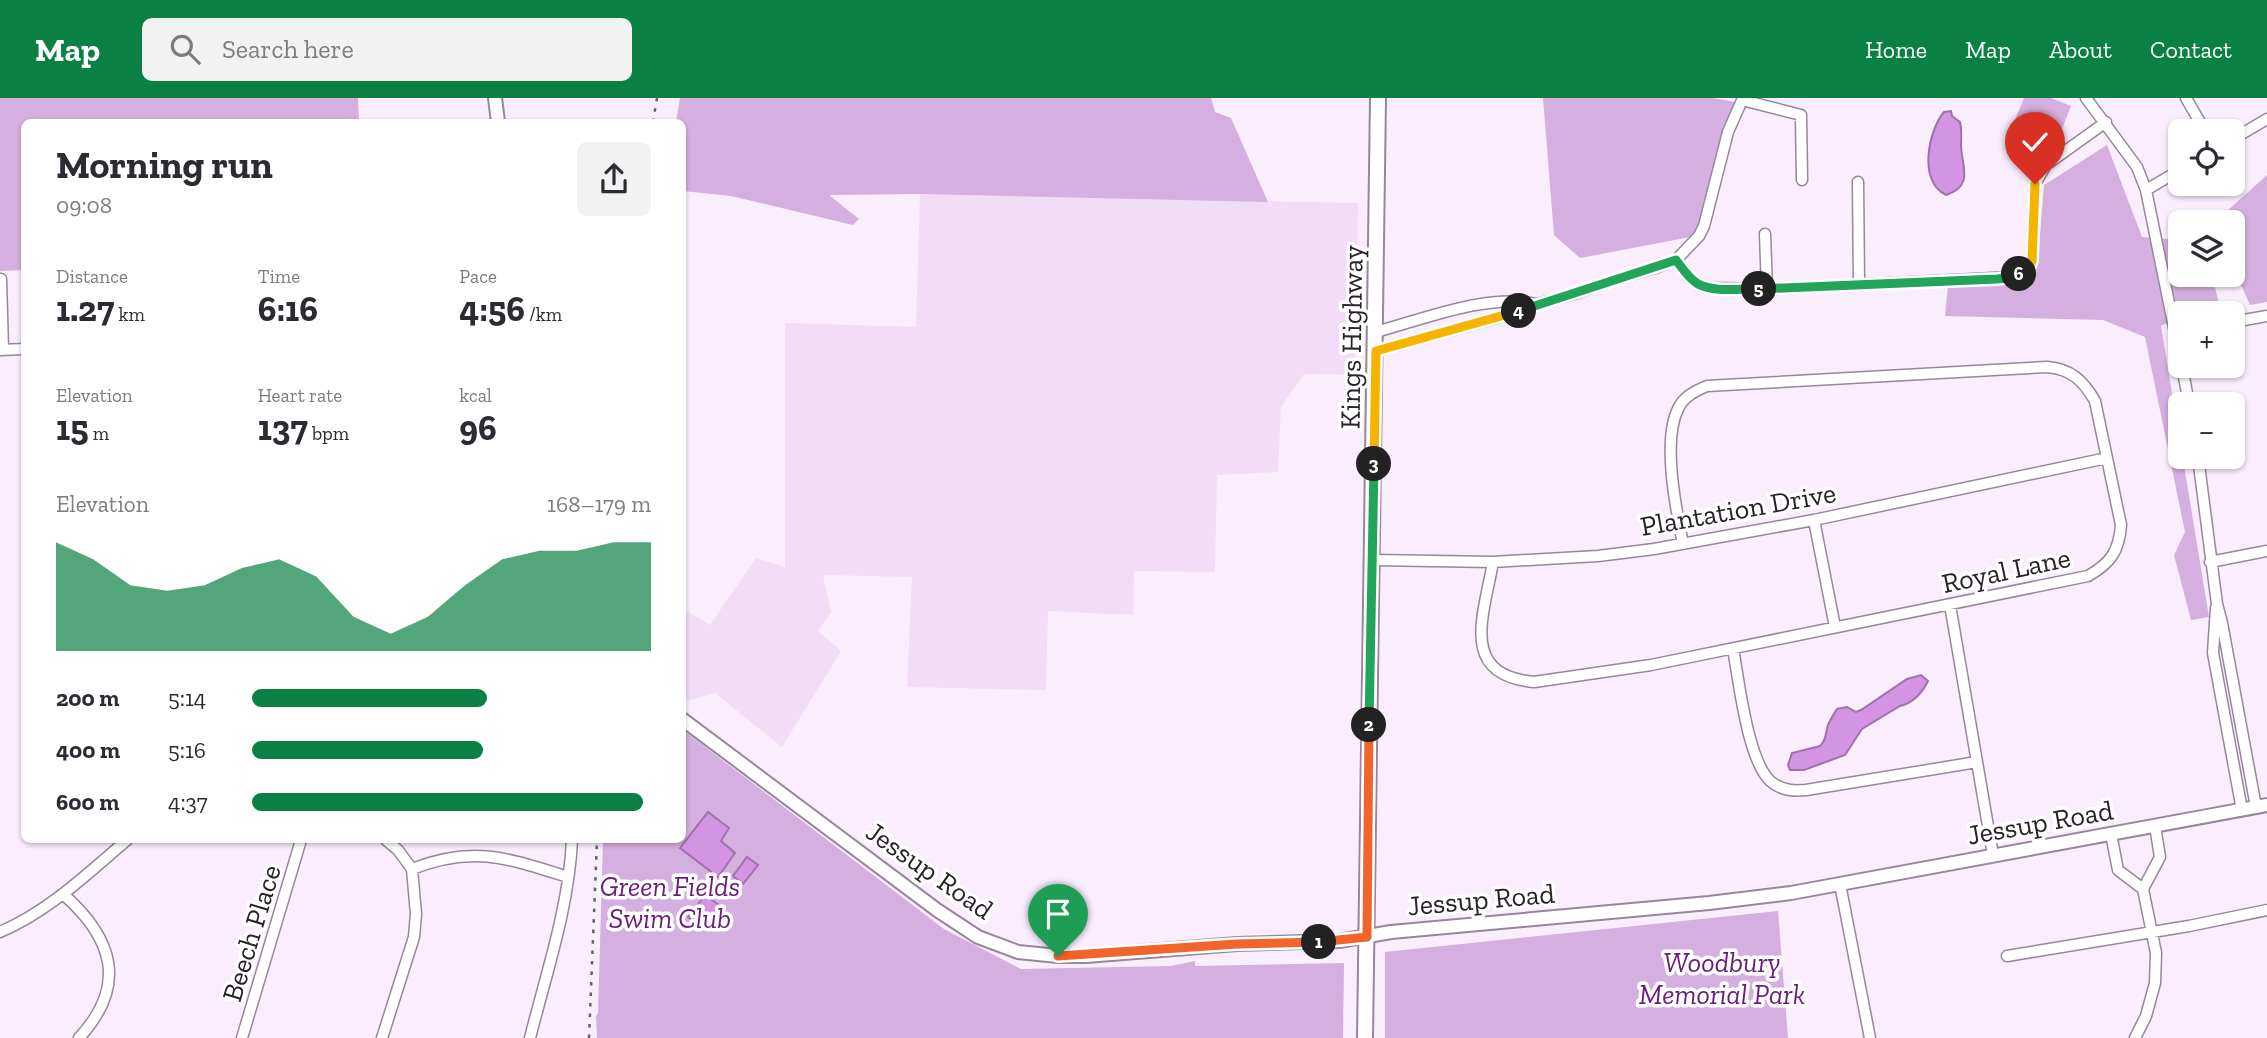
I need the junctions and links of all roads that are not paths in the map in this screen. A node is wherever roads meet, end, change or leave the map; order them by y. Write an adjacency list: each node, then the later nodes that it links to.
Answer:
1 (495, 98): 6 (street)
2 (1378, 98): 24 (main road, Kings Highway)
3 (2086, 98): 9 (street)
4 (2186, 98): 7 (street)
5 (1743, 99): 12 (street); 16 (street)
6 (498, 119)
7 (2198, 119)
8 (2267, 119): 10 (street)
9 (2106, 122): 14 (street); 18 (street)
10 (2245, 132)
11 (2168, 177): 14 (street)
12 (1802, 180)
13 (1858, 182): 18 (street)
14 (2146, 190): 20 (street)
15 (1765, 234): 19 (street)
16 (1676, 260): 19 (street); 21 (street)
17 (1, 279): 26 (street)
18 (1859, 285): 19 (street)
19 (1767, 289)
20 (2171, 301)
21 (1537, 304): 24 (street); 27 (street)
22 (2267, 316): 23 (street)
23 (2245, 320)
24 (1376, 332): 27 (main road, Kings Highway)
25 (21, 349): 26 (street)
26 (1, 350)
27 (1376, 351): 33 (main road, Kings Highway)
28 (2107, 458): 30 (street, Plantation Drive); 31 (street, Royal Lane); 37 (street, Royal Lane)
29 (2199, 469): 35 (street)
30 (1814, 520): 31 (street, Plantation Drive); 38 (street)
31 (1683, 544): 34 (street, Plantation Drive)
32 (2267, 551): 35 (street)
33 (1373, 560): 34 (street, Plantation Drive); 59 (main road, Kings Highway)
34 (1493, 562): 39 (street, Royal Lane)
35 (2210, 562): 36 (street)
36 (2217, 604): 42 (street); 43 (street)
37 (1950, 605): 38 (street, Royal Lane); 41 (street)
38 (1835, 627): 39 (street, Royal Lane)
39 (1733, 649): 41 (street)
40 (686, 722): 59 (street, Jessup Road)
41 (1977, 762): 50 (street)
42 (2262, 806): 43 (street, Jessup Road)
43 (2242, 810): 44 (street, Jessup Road)
44 (2155, 826): 45 (street, Jessup Road); 54 (street)
45 (2111, 834): 50 (street, Jessup Road); 54 (street)
46 (123, 843): 55 (street)
47 (300, 843): 62 (street, Beech Place)
48 (390, 843): 51 (street)
49 (572, 843): 52 (street)
50 (1993, 855): 53 (street, Jessup Road)
51 (412, 869): 52 (street); 63 (street)
52 (568, 877): 64 (street)
53 (1840, 884): 59 (street, Jessup Road); 66 (street)
54 (2143, 890): 58 (street)
55 (63, 894): 57 (street); 61 (street)
56 (2267, 910): 58 (street)
57 (0, 932)
58 (2153, 932): 60 (street); 67 (street)
59 (1367, 937): 65 (main road, Kings Highway)
60 (2007, 956)
61 (79, 1038)
62 (242, 1038)
63 (382, 1038)
64 (530, 1038)
65 (1365, 1038)
66 (1870, 1038)
67 (2135, 1038)

